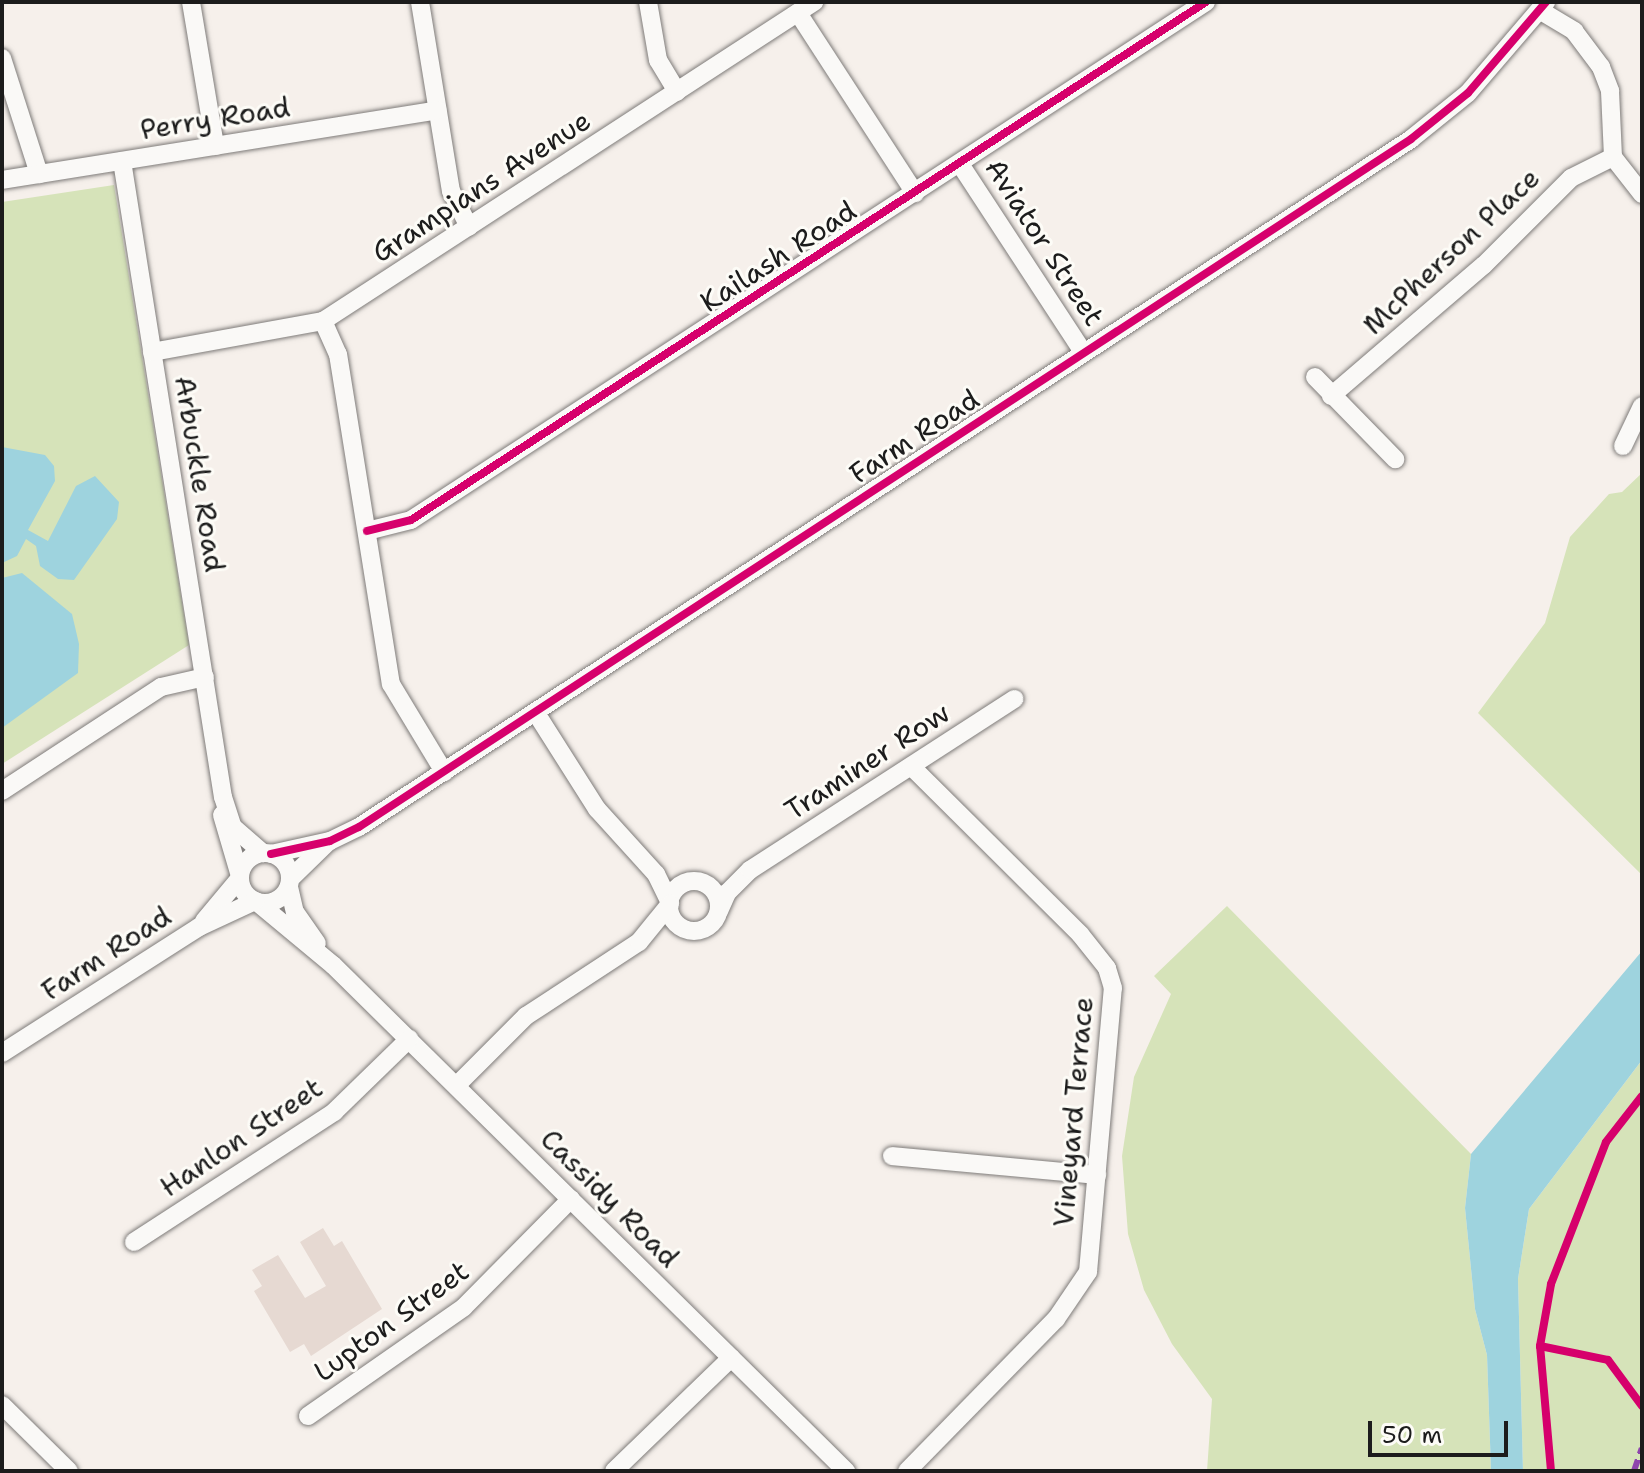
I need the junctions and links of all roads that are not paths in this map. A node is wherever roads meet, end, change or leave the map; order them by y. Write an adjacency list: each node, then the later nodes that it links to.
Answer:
1 (191, 2): 11 (street)
2 (420, 2): 10 (street)
3 (648, 2): 9 (street)
4 (814, 2): 7 (street, Grampians Avenue)
5 (1206, 2): 14 (street, Kailash Road)
6 (1544, 7): 12 (street); 22 (street, Farm Road)
7 (798, 13): 9 (street, Grampians Avenue); 17 (street)
8 (2, 58): 15 (street)
9 (677, 92): 19 (street, Grampians Avenue)
10 (437, 110): 11 (street, Perry Road); 19 (street)
11 (215, 146): 13 (street, Perry Road)
12 (1613, 157): 18 (street); 24 (street, McPherson Place)
13 (122, 161): 15 (street, Perry Road); 21 (street, Arbuckle Road)
14 (960, 164): 17 (street, Kailash Road); 22 (street, Aviator Street)
15 (39, 174): 16 (street, Perry Road)
16 (2, 180)
17 (915, 193): 28 (street, Kailash Road)
18 (1642, 194)
19 (469, 227): 20 (street, Grampians Avenue)
20 (323, 321): 21 (street, Grampians Avenue); 28 (street)
21 (152, 352): 29 (street, Arbuckle Road)
22 (1083, 352): 31 (street, Farm Road)
23 (1315, 377): 24 (street)
24 (1331, 396): 27 (street)
25 (1642, 406): 26 (street)
26 (1623, 446)
27 (1395, 459)
28 (367, 531): 33 (street)
29 (205, 677): 34 (street); 35 (street, Arbuckle Road)
30 (1014, 699): 32 (street, Traminer Row)
31 (536, 713): 33 (street, Farm Road); 38 (street)
32 (911, 766): 39 (street, Traminer Row); 54 (street, Vineyard Terrace)
33 (444, 772): 36 (street, Farm Road)
34 (2, 791)
35 (223, 797): 37 (street, Arbuckle Road); 40 (street, Arbuckle Road)
36 (330, 841): 37 (street, Farm Road); 42 (street, Farm Road)
37 (267, 854): 40 (street); 42 (street)
38 (642, 856): 41 (street); 44 (street)
39 (750, 870): 41 (street, Traminer Row); 45 (street, Traminer Row)
40 (240, 877): 43 (street); 46 (street, Farm Road)
41 (697, 882): 44 (street); 45 (street)
42 (290, 883): 43 (street); 49 (street, Cassidy Road)
43 (256, 902): 46 (street, Farm Road); 49 (street, Cassidy Road)
44 (670, 903): 47 (street); 48 (street)
45 (719, 911): 47 (street)
46 (199, 927): 51 (street, Farm Road)
47 (689, 931): 48 (street)
48 (639, 942): 52 (street)
49 (333, 965): 50 (street, Cassidy Road)
50 (409, 1039): 52 (street, Cassidy Road); 56 (street, Hanlon Street)
51 (2, 1053)
52 (457, 1085): 55 (street, Cassidy Road)
53 (892, 1156): 54 (street)
54 (1097, 1175): 63 (street, Vineyard Terrace)
55 (571, 1199): 57 (street, Cassidy Road); 59 (street, Lupton Street)
56 (134, 1242)
57 (731, 1358): 61 (street); 62 (street, Cassidy Road)
58 (2, 1405): 60 (street)
59 (308, 1416)
60 (69, 1471)
61 (614, 1471)
62 (846, 1471)
63 (907, 1471)

